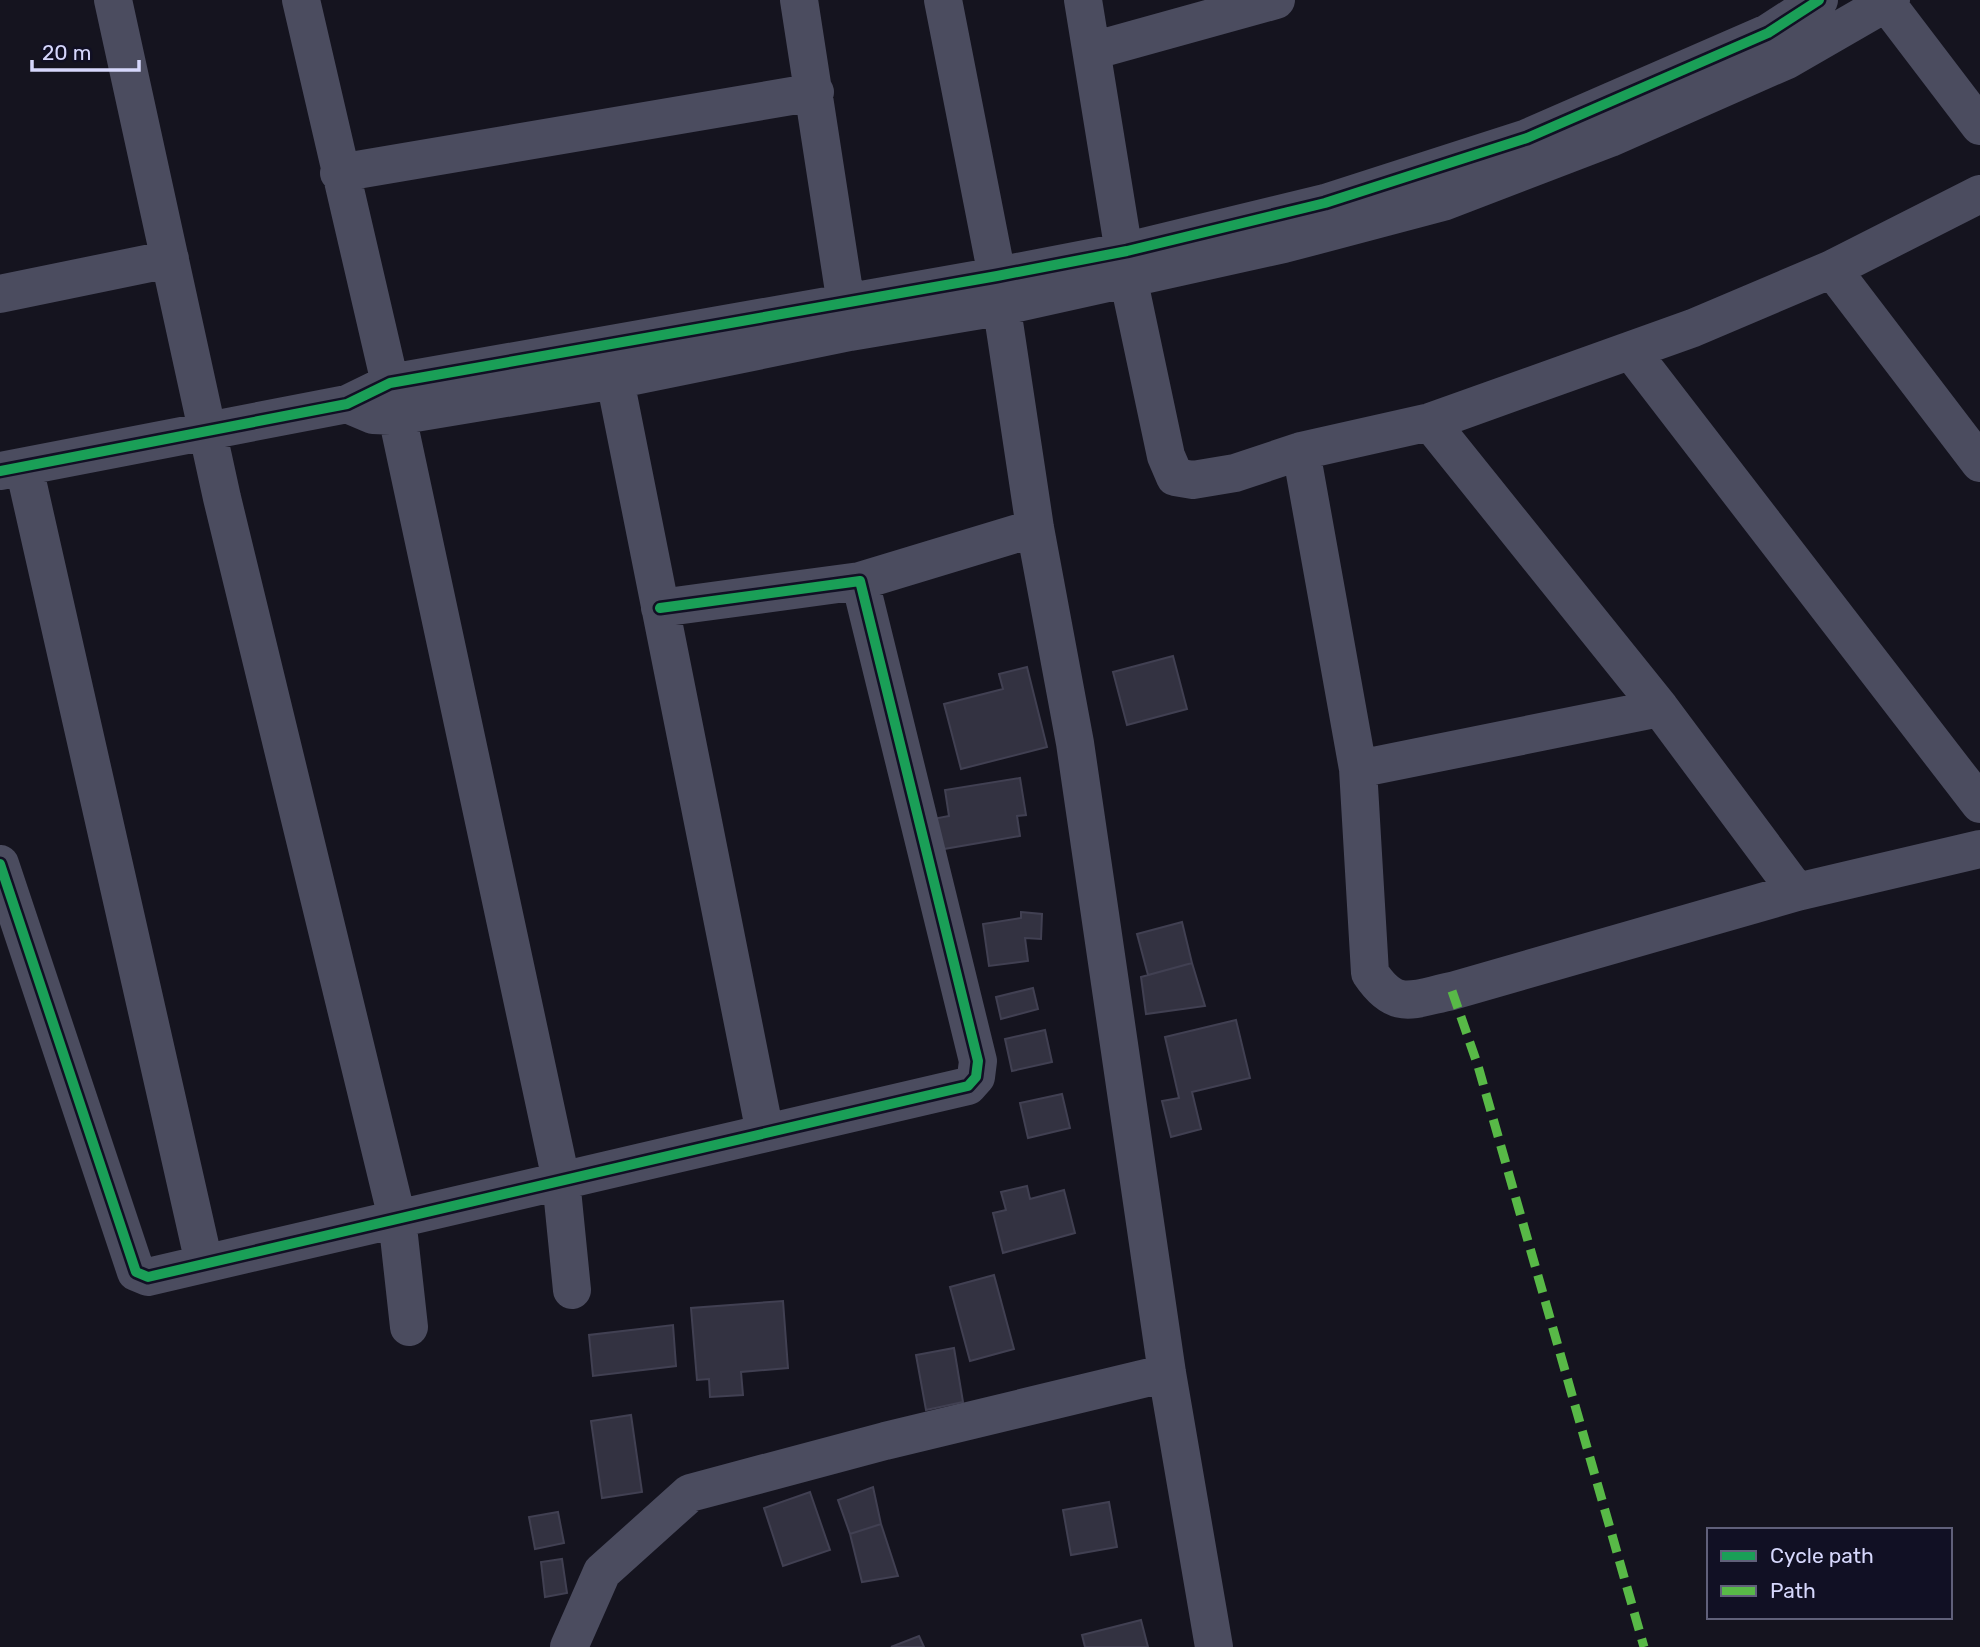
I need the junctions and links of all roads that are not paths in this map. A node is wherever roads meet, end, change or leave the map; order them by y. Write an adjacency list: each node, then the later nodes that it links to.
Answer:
1 (113, 0): 14 (street)
2 (301, 0): 12 (street)
3 (799, 0): 10 (street)
4 (943, 0): 17 (street)
5 (1083, 0): 9 (street)
6 (1276, 0): 9 (street)
7 (1819, 0): 15 (street)
8 (1887, 1): 11 (street); 15 (street)
9 (1092, 51): 15 (street)
10 (815, 92): 12 (street); 19 (street)
11 (1980, 126)
12 (339, 173): 22 (street)
13 (1980, 194): 16 (street)
14 (170, 259): 18 (street); 24 (street)
15 (1127, 264): 17 (street); 25 (street)
16 (1832, 269): 20 (street); 26 (street)
17 (998, 292): 19 (street); 28 (street)
18 (0, 294)
19 (849, 318): 21 (street); 22 (street)
20 (1630, 351): 23 (street); 33 (street)
21 (615, 380): 22 (street); 30 (street)
22 (393, 400): 24 (street); 38 (street)
23 (1430, 422): 25 (street); 31 (street)
24 (209, 432): 27 (street); 39 (street)
25 (1301, 451): 32 (street)
26 (1980, 463)
27 (12, 469): 40 (street)
28 (1035, 528): 29 (street); 43 (street)
29 (860, 581): 30 (street); 37 (street)
30 (660, 608): 37 (street)
31 (1660, 708): 32 (street); 36 (street)
32 (1358, 769): 36 (street)
33 (1980, 804)
34 (1980, 849): 36 (street)
35 (0, 864): 40 (street)
36 (1797, 892)
37 (765, 1133): 38 (street)
38 (561, 1180): 39 (street); 41 (street)
39 (397, 1218): 40 (street); 42 (street)
40 (204, 1263)
41 (572, 1290)
42 (409, 1327)
43 (1167, 1373): 44 (street); 45 (street)
44 (569, 1647)
45 (1214, 1647)

